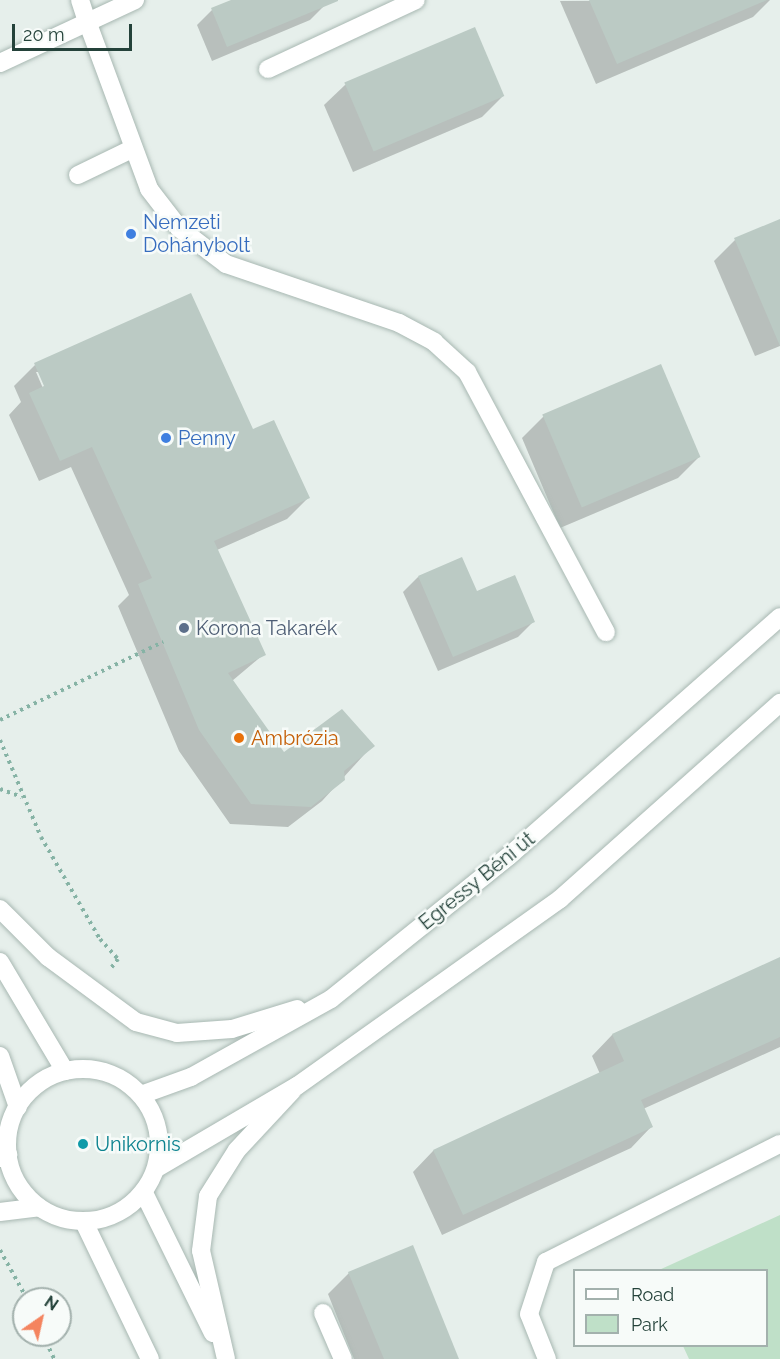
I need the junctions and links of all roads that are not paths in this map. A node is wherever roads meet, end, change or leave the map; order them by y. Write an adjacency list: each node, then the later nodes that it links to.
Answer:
1 (80, 0): 5 (street)
2 (135, 0): 5 (street)
3 (416, 0): 4 (street)
4 (383, 7): 7 (street)
5 (87, 21): 6 (street); 8 (street)
6 (0, 63)
7 (268, 69)
8 (132, 149): 9 (street); 11 (street)
9 (78, 175)
10 (780, 617): 15 (street, Egressy Béni út)
11 (606, 632)
12 (780, 703): 18 (street)
13 (0, 909): 15 (street)
14 (0, 962): 17 (street)
15 (331, 999): 19 (street, Egressy Béni út)
16 (0, 1056): 20 (street)
17 (65, 1071): 19 (street); 20 (street)
18 (297, 1086): 23 (street); 30 (street)
19 (141, 1095): 23 (street)
20 (18, 1107): 22 (street)
21 (780, 1144): 32 (street)
22 (4, 1156): 25 (street)
23 (157, 1168): 24 (street)
24 (144, 1192): 27 (street); 30 (street)
25 (39, 1207): 26 (street); 27 (street)
26 (0, 1212)
27 (84, 1222): 29 (street)
28 (323, 1313): 31 (street)
29 (150, 1359)
30 (226, 1359)
31 (343, 1359)
32 (547, 1359)

